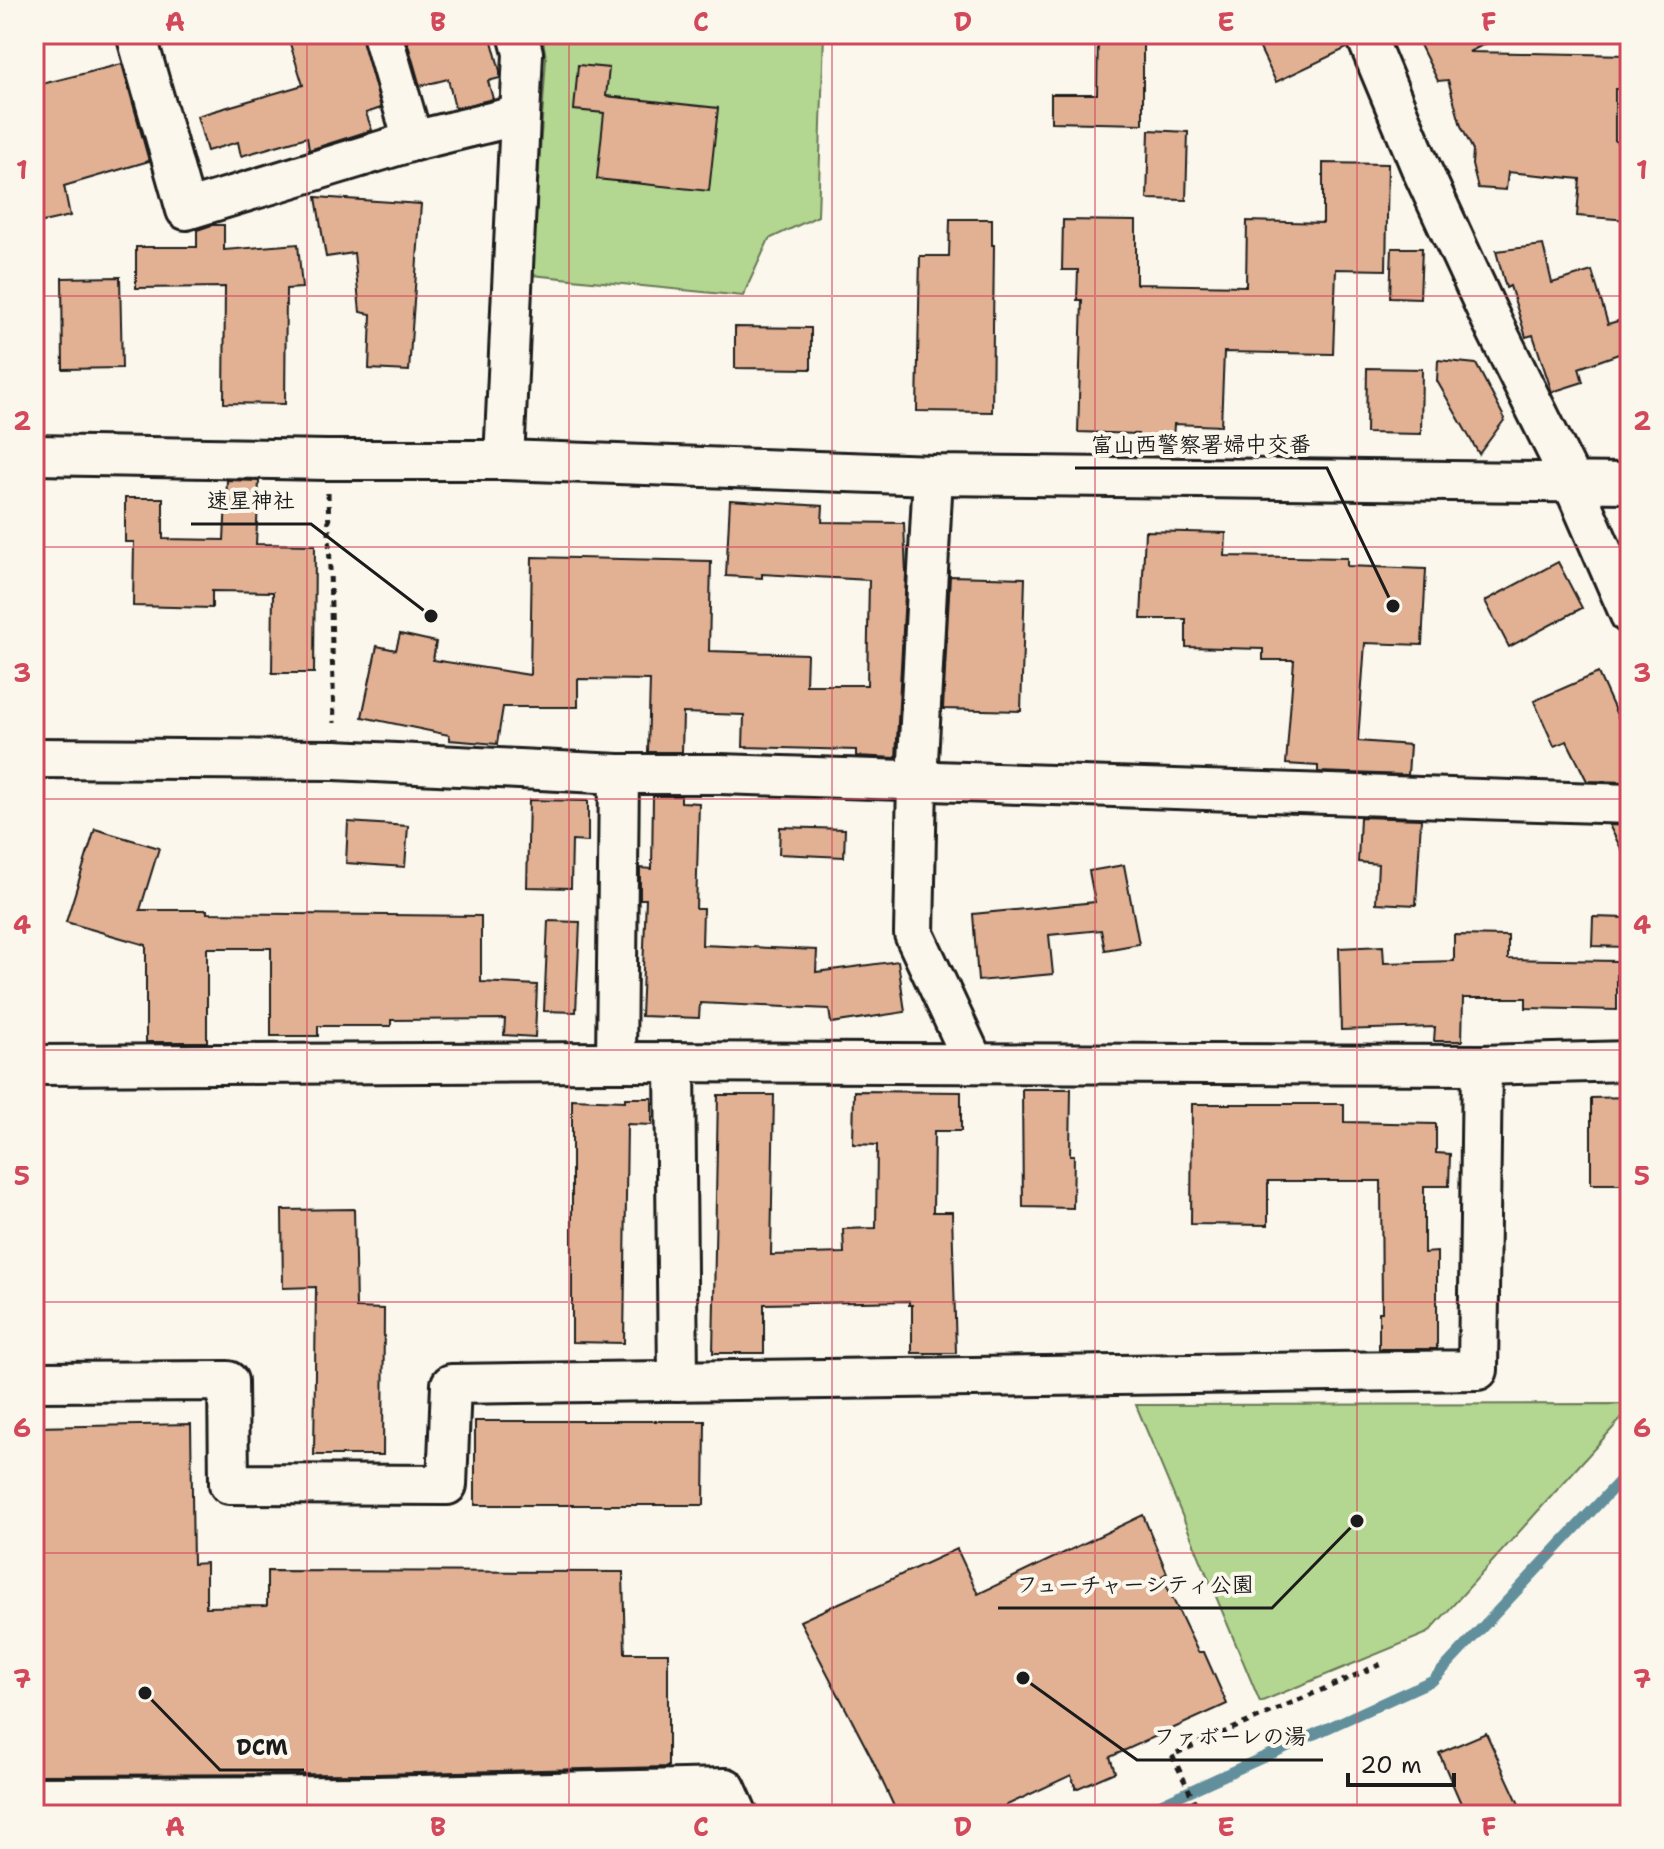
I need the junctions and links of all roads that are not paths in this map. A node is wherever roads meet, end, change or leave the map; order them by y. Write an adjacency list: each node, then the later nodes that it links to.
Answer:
1 (136, 34): 6 (street)
2 (382, 34): 6 (street)
3 (518, 34): 5 (street)
4 (1365, 34): 10 (street)
5 (520, 115): 6 (street); 8 (street)
6 (413, 141)
7 (34, 455): 8 (street)
8 (504, 460): 9 (street)
9 (933, 475): 10 (street); 15 (street)
10 (1572, 482): 11 (street); 12 (street)
11 (1630, 483)
12 (1630, 615)
13 (34, 758): 14 (street)
14 (619, 774): 15 (street); 18 (street)
15 (917, 780): 16 (street); 20 (street)
16 (1630, 804)
17 (1630, 1061): 22 (street)
18 (616, 1062): 19 (street); 21 (street)
19 (675, 1062): 20 (street); 23 (street)
20 (974, 1063): 22 (street)
21 (34, 1065)
22 (1482, 1065): 23 (street)
23 (678, 1381): 24 (street)
24 (34, 1382)
25 (34, 1797): 26 (street)
26 (376, 1805): 27 (street)
27 (738, 1815)

